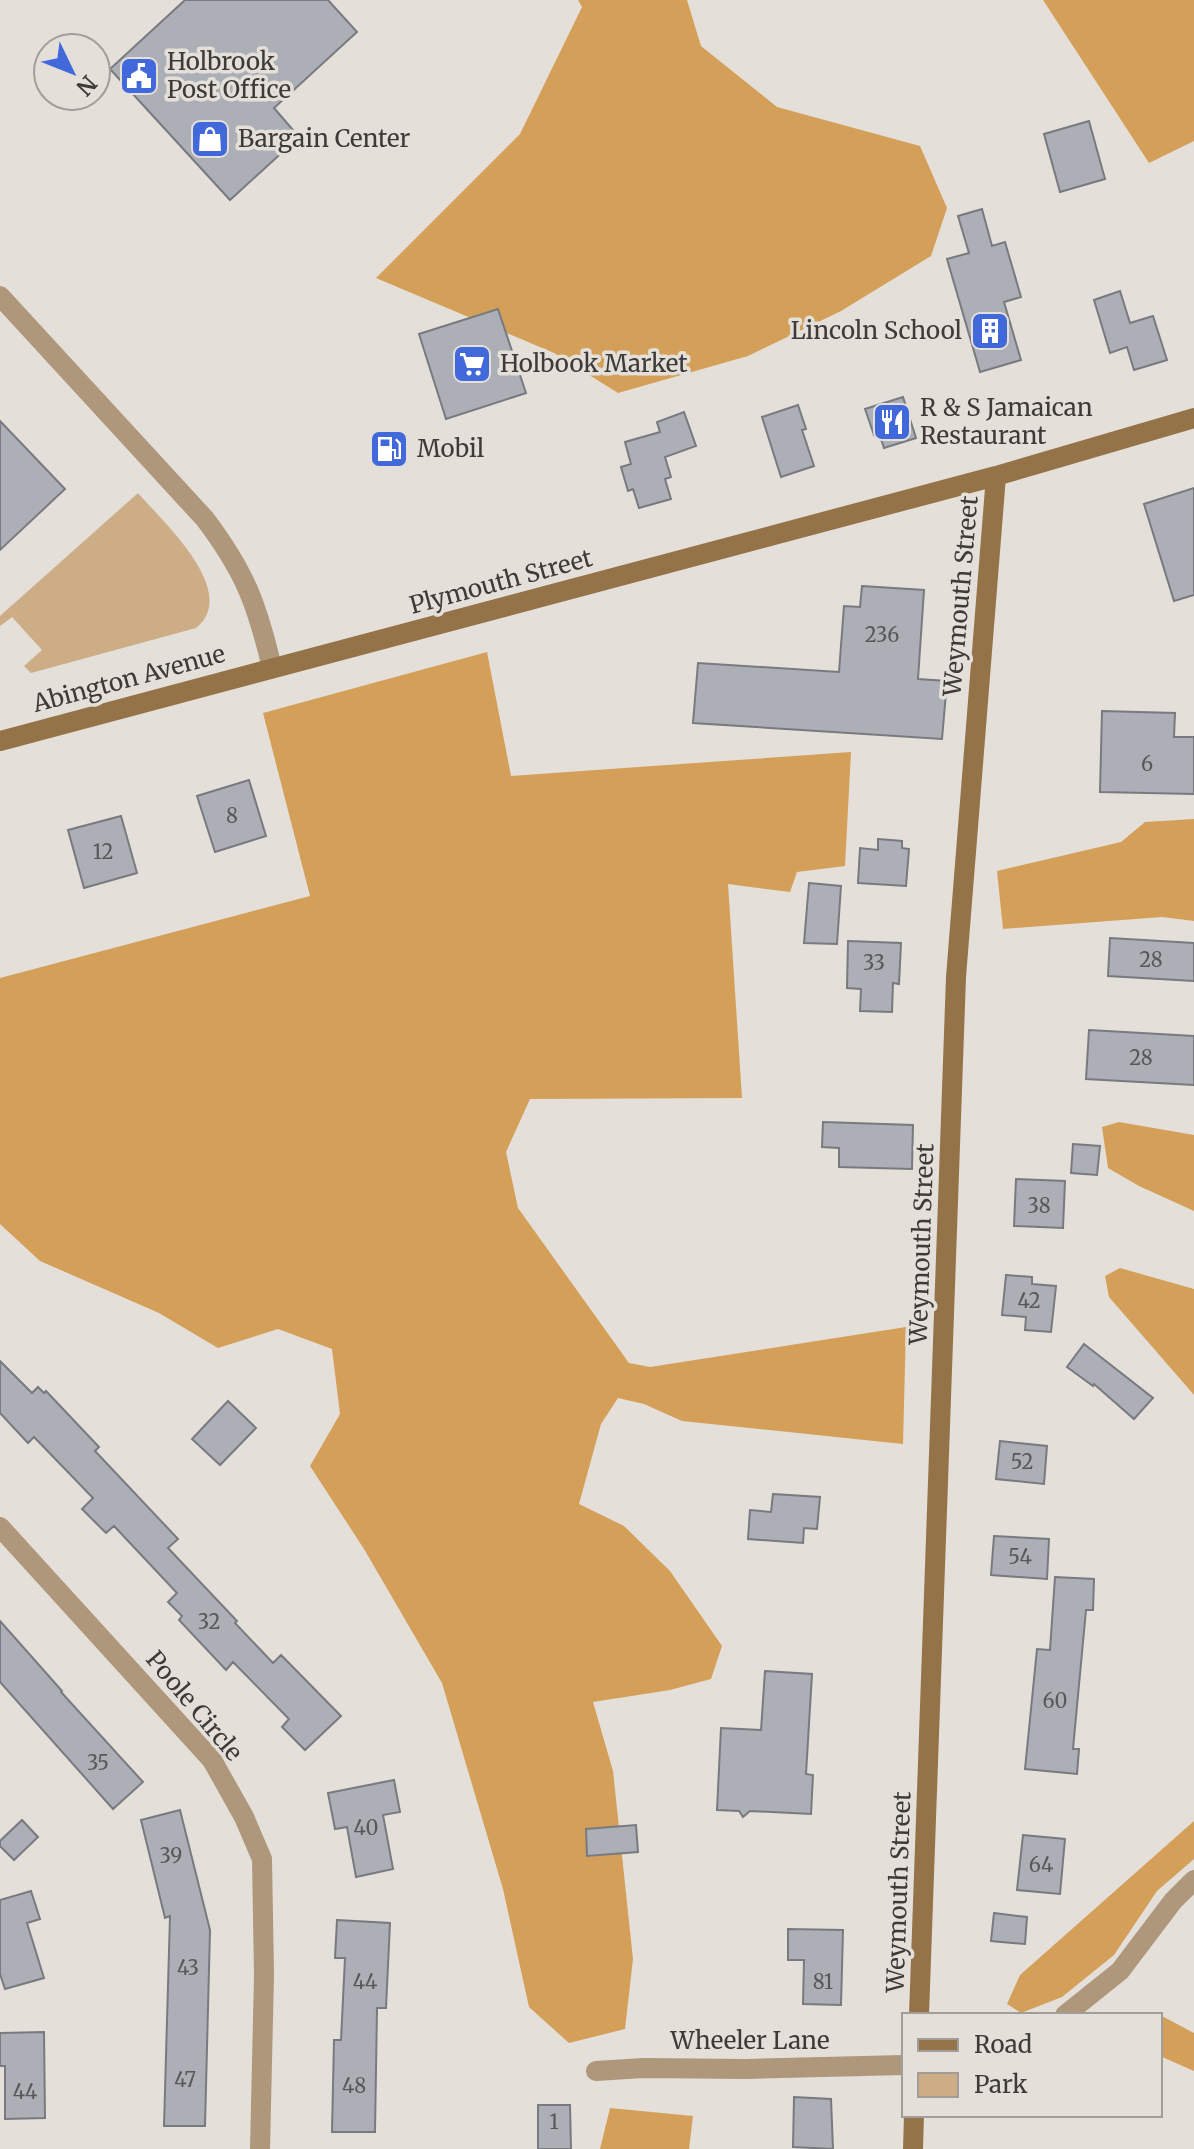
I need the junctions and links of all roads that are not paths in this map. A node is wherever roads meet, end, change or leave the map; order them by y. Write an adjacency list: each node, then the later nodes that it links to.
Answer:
1 (0, 296): 4 (street)
2 (1194, 418): 3 (main road, Plymouth Street)
3 (996, 476): 4 (main road, Plymouth Street); 8 (main road, Weymouth Street)
4 (272, 668): 5 (main road, Abington Avenue)
5 (0, 741)
6 (0, 1527): 13 (street, Poole Circle)
7 (1194, 1880): 9 (street)
8 (919, 2013)
9 (1068, 2013)
10 (902, 2065): 11 (street, Wheeler Lane)
11 (596, 2071)
12 (914, 2117): 14 (main road)
13 (260, 2149)
14 (913, 2149)

